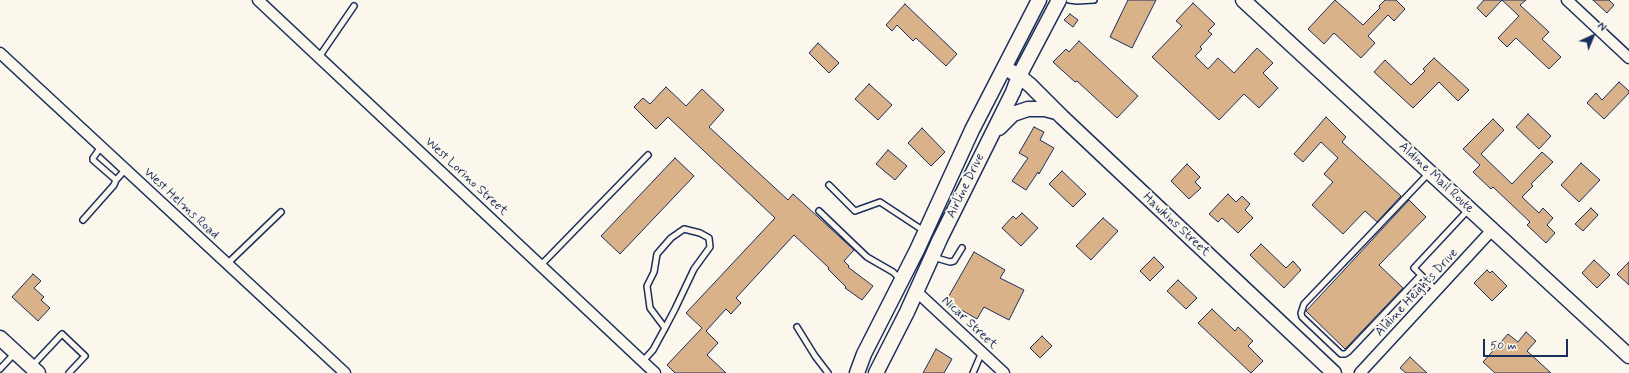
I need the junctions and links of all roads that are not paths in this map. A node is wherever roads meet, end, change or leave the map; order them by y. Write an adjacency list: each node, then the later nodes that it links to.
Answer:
1 (258, 0): 10 (street, West Lorino Street)
2 (1039, 0): 12 (main road, Airline Drive)
3 (1059, 0): 13 (main road, Airline Drive)
4 (1069, 0): 5 (lane)
5 (1094, 0)
6 (1243, 0): 19 (main road, Aldine Mail Route)
7 (1567, 0): 11 (street)
8 (354, 6): 10 (lane)
9 (0, 53): 16 (street, West Helms Road)
10 (318, 57): 31 (street, West Lorino Street)
11 (1629, 58)
12 (1005, 68): 13 (main road, Hawkins Street); 27 (main road, Airline Drive)
13 (1020, 76): 14 (main road, Hawkins Street); 15 (main road, Airline Drive)
14 (1056, 112): 15 (main road); 53 (main road, Hawkins Street)
15 (989, 138): 29 (main road, Airline Drive)
16 (101, 147): 18 (street, West Helms Road); 20 (lane)
17 (648, 155): 31 (lane)
18 (125, 170): 20 (lane); 30 (street, West Helms Road)
19 (1430, 172): 22 (main road, Aldine Mail Route); 32 (lane)
20 (116, 180): 25 (lane)
21 (829, 185): 27 (lane)
22 (1469, 209): 26 (main road, Aldine Mail Route); 32 (lane)
23 (281, 212): 30 (lane)
24 (819, 212): 33 (lane)
25 (83, 220)
26 (1492, 230): 34 (street, Aldine Heights Drive); 41 (main road, Aldine Mail Route)
27 (925, 231): 33 (main road, Airline Drive)
28 (962, 248): 29 (lane)
29 (932, 257): 35 (main road, Airline Drive)
30 (227, 264): 46 (street, West Helms Road)
31 (541, 265): 42 (street, West Lorino Street)
32 (1421, 275): 34 (lane)
33 (902, 280): 49 (main road, Airline Drive)
34 (1436, 290): 54 (street, Aldine Heights Drive)
35 (917, 292): 39 (street, Nicar Street); 50 (main road, Airline Drive)
36 (797, 327): 48 (lane)
37 (665, 328): 37 (lane); 42 (lane)
38 (0, 338): 40 (main road)
39 (982, 352): 51 (lane); 52 (street, Nicar Street)
40 (15, 353): 43 (lane); 44 (main road)
41 (1629, 356)
42 (642, 361): 47 (street, West Lorino Street)
43 (0, 369)
44 (35, 370): 45 (lane)
45 (69, 373)
46 (345, 373)
47 (656, 373)
48 (828, 373)
49 (856, 373)
50 (876, 373)
51 (974, 373)
52 (1004, 373)
53 (1334, 373)
54 (1360, 373)

